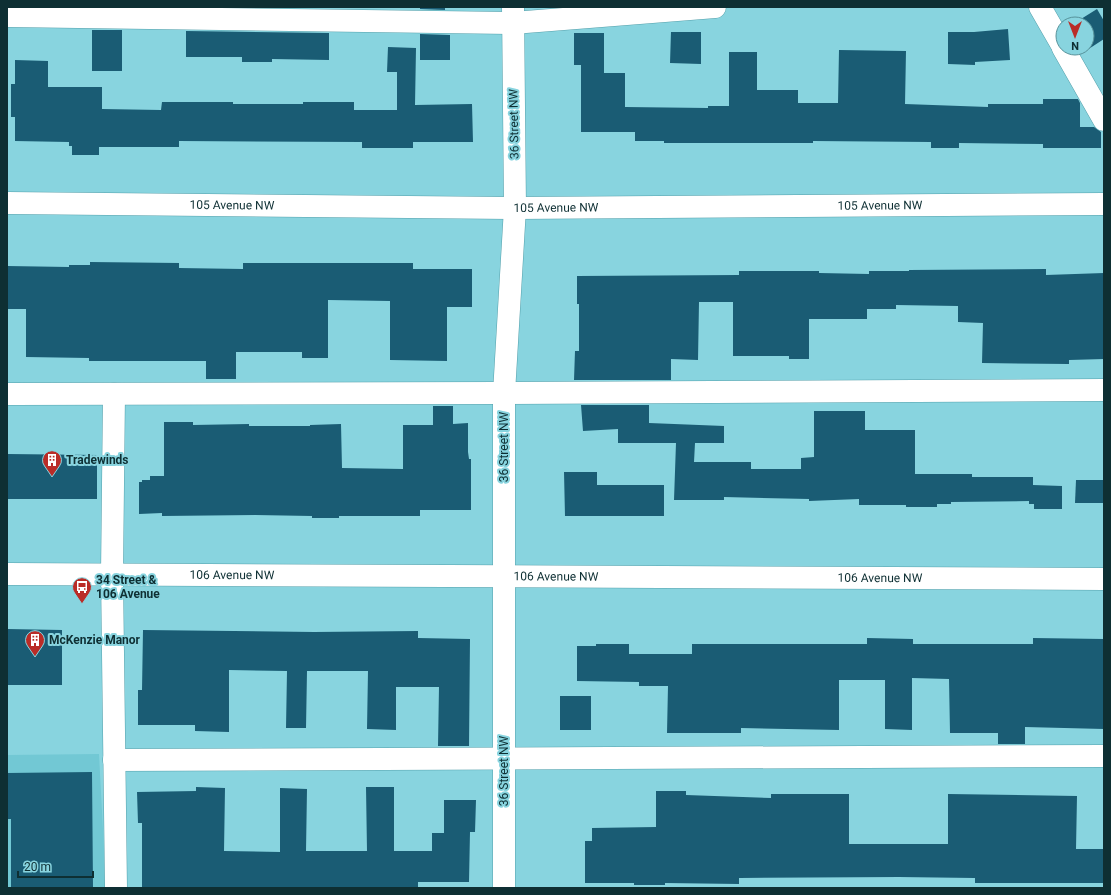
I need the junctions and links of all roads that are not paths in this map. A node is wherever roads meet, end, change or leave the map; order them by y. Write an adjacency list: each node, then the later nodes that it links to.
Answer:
1 (715, 7): 3 (street)
2 (1040, 7): 5 (street)
3 (513, 15): 4 (street); 10 (street, 36 Street NW)
4 (7, 16)
5 (1055, 34)
6 (1068, 56): 7 (street)
7 (1104, 120)
8 (7, 204): 10 (street, 105 Avenue NW)
9 (1104, 204): 10 (street, 105 Avenue NW)
10 (515, 208): 12 (street, 36 Street NW)
11 (1104, 390): 12 (street)
12 (504, 393): 14 (street); 17 (street, 36 Street NW)
13 (7, 394): 14 (street)
14 (114, 394): 16 (street)
15 (7, 574): 16 (street, 106 Avenue NW)
16 (112, 575): 17 (street, 106 Avenue NW); 21 (street)
17 (504, 576): 18 (street, 106 Avenue NW); 20 (street, 36 Street NW)
18 (1104, 579)
19 (1104, 756): 20 (street)
20 (504, 758): 21 (street); 23 (street, 36 Street NW)
21 (114, 760): 22 (street)
22 (116, 888)
23 (504, 888)

